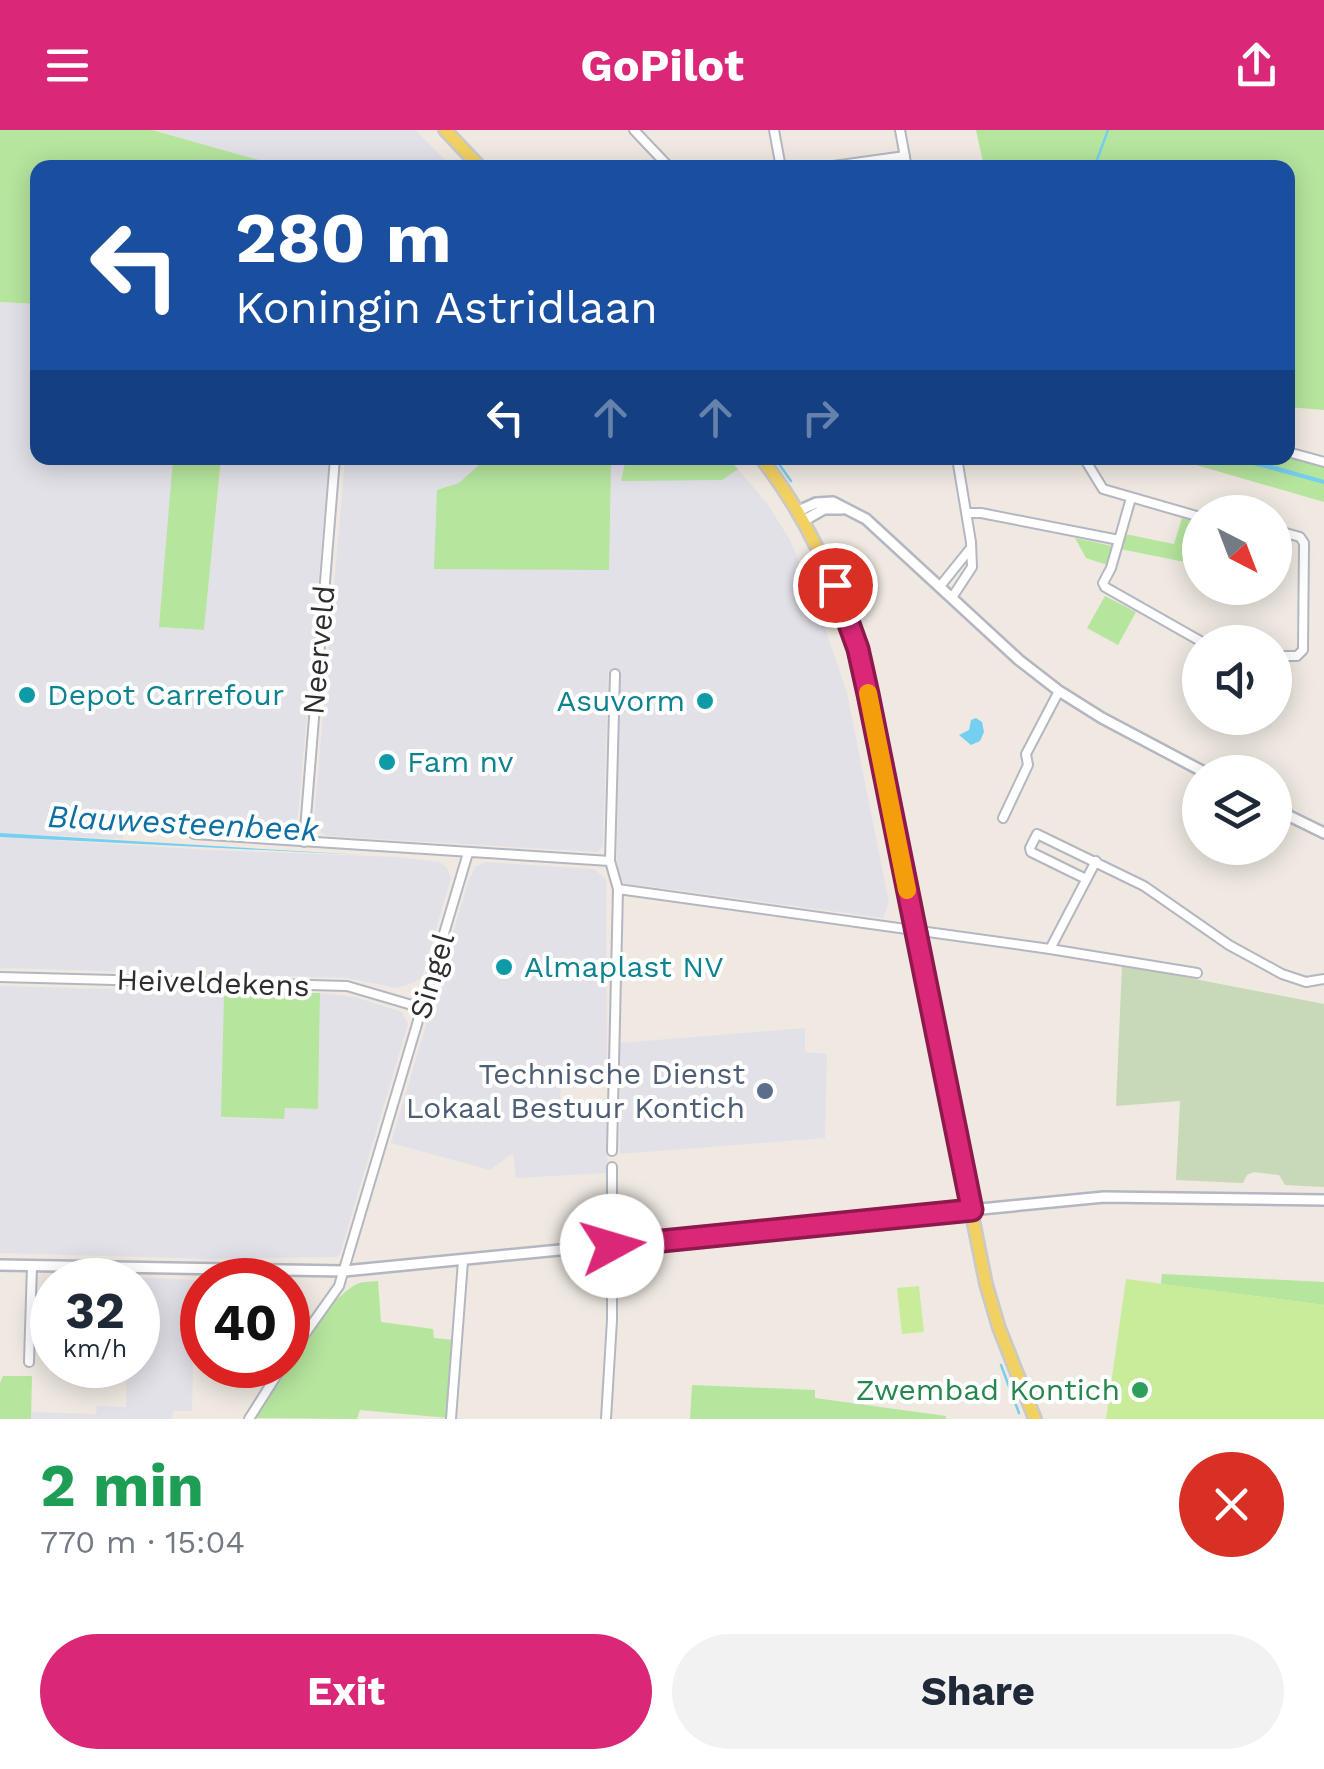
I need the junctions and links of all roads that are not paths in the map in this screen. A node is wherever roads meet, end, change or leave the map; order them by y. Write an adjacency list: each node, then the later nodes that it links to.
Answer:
1 (445, 130): 6 (main road)
2 (634, 130): 7 (street)
3 (774, 130): 8 (street)
4 (900, 130): 5 (street)
5 (905, 156): 9 (street); 10 (street)
6 (473, 160)
7 (662, 160)
8 (780, 160)
9 (877, 160)
10 (906, 160)
11 (1295, 454): 12 (street)
12 (1324, 462)
13 (334, 465): 35 (street, Neerveld)
14 (767, 465): 20 (main road)
15 (957, 465): 18 (street)
16 (1088, 465): 17 (street)
17 (1131, 498): 19 (street); 22 (street)
18 (966, 512): 22 (street); 23 (street)
19 (1182, 512)
20 (800, 516): 24 (street); 41 (main road)
21 (1292, 537): 27 (street)
22 (1119, 540): 26 (street)
23 (970, 549): 24 (street); 25 (street)
24 (940, 585): 25 (street)
25 (953, 596): 29 (street)
26 (1182, 631)
27 (1292, 656)
28 (614, 674): 37 (street)
29 (1059, 691): 30 (street); 32 (street)
30 (1182, 760)
31 (1292, 817): 33 (street)
32 (1003, 818)
33 (1324, 833)
34 (194, 834): 35 (street)
35 (304, 842): 36 (street)
36 (468, 853): 37 (street); 46 (street, Singel)
37 (610, 861): 40 (street)
38 (1096, 861): 39 (street); 39 (street); 45 (street)
39 (1086, 879): 42 (street)
40 (618, 889): 41 (street); 47 (street)
41 (915, 928): 42 (street); 50 (main road)
42 (1050, 950): 43 (street)
43 (1197, 973)
44 (0, 977): 46 (street, Heiveldekens)
45 (1324, 979)
46 (422, 1008): 56 (street, Singel)
47 (612, 1151)
48 (612, 1167): 51 (street)
49 (1324, 1200): 50 (street)
50 (972, 1210): 51 (street); 64 (main road)
51 (612, 1246): 52 (street); 63 (street)
52 (463, 1261): 56 (street); 62 (street)
53 (0, 1265): 54 (street)
54 (30, 1266)
55 (160, 1268): 56 (street)
56 (344, 1271): 57 (street, Singel)
57 (310, 1328)
58 (30, 1330): 59 (street)
59 (29, 1362)
60 (268, 1388): 61 (street)
61 (248, 1419)
62 (451, 1419)
63 (606, 1419)
64 (1035, 1419)

